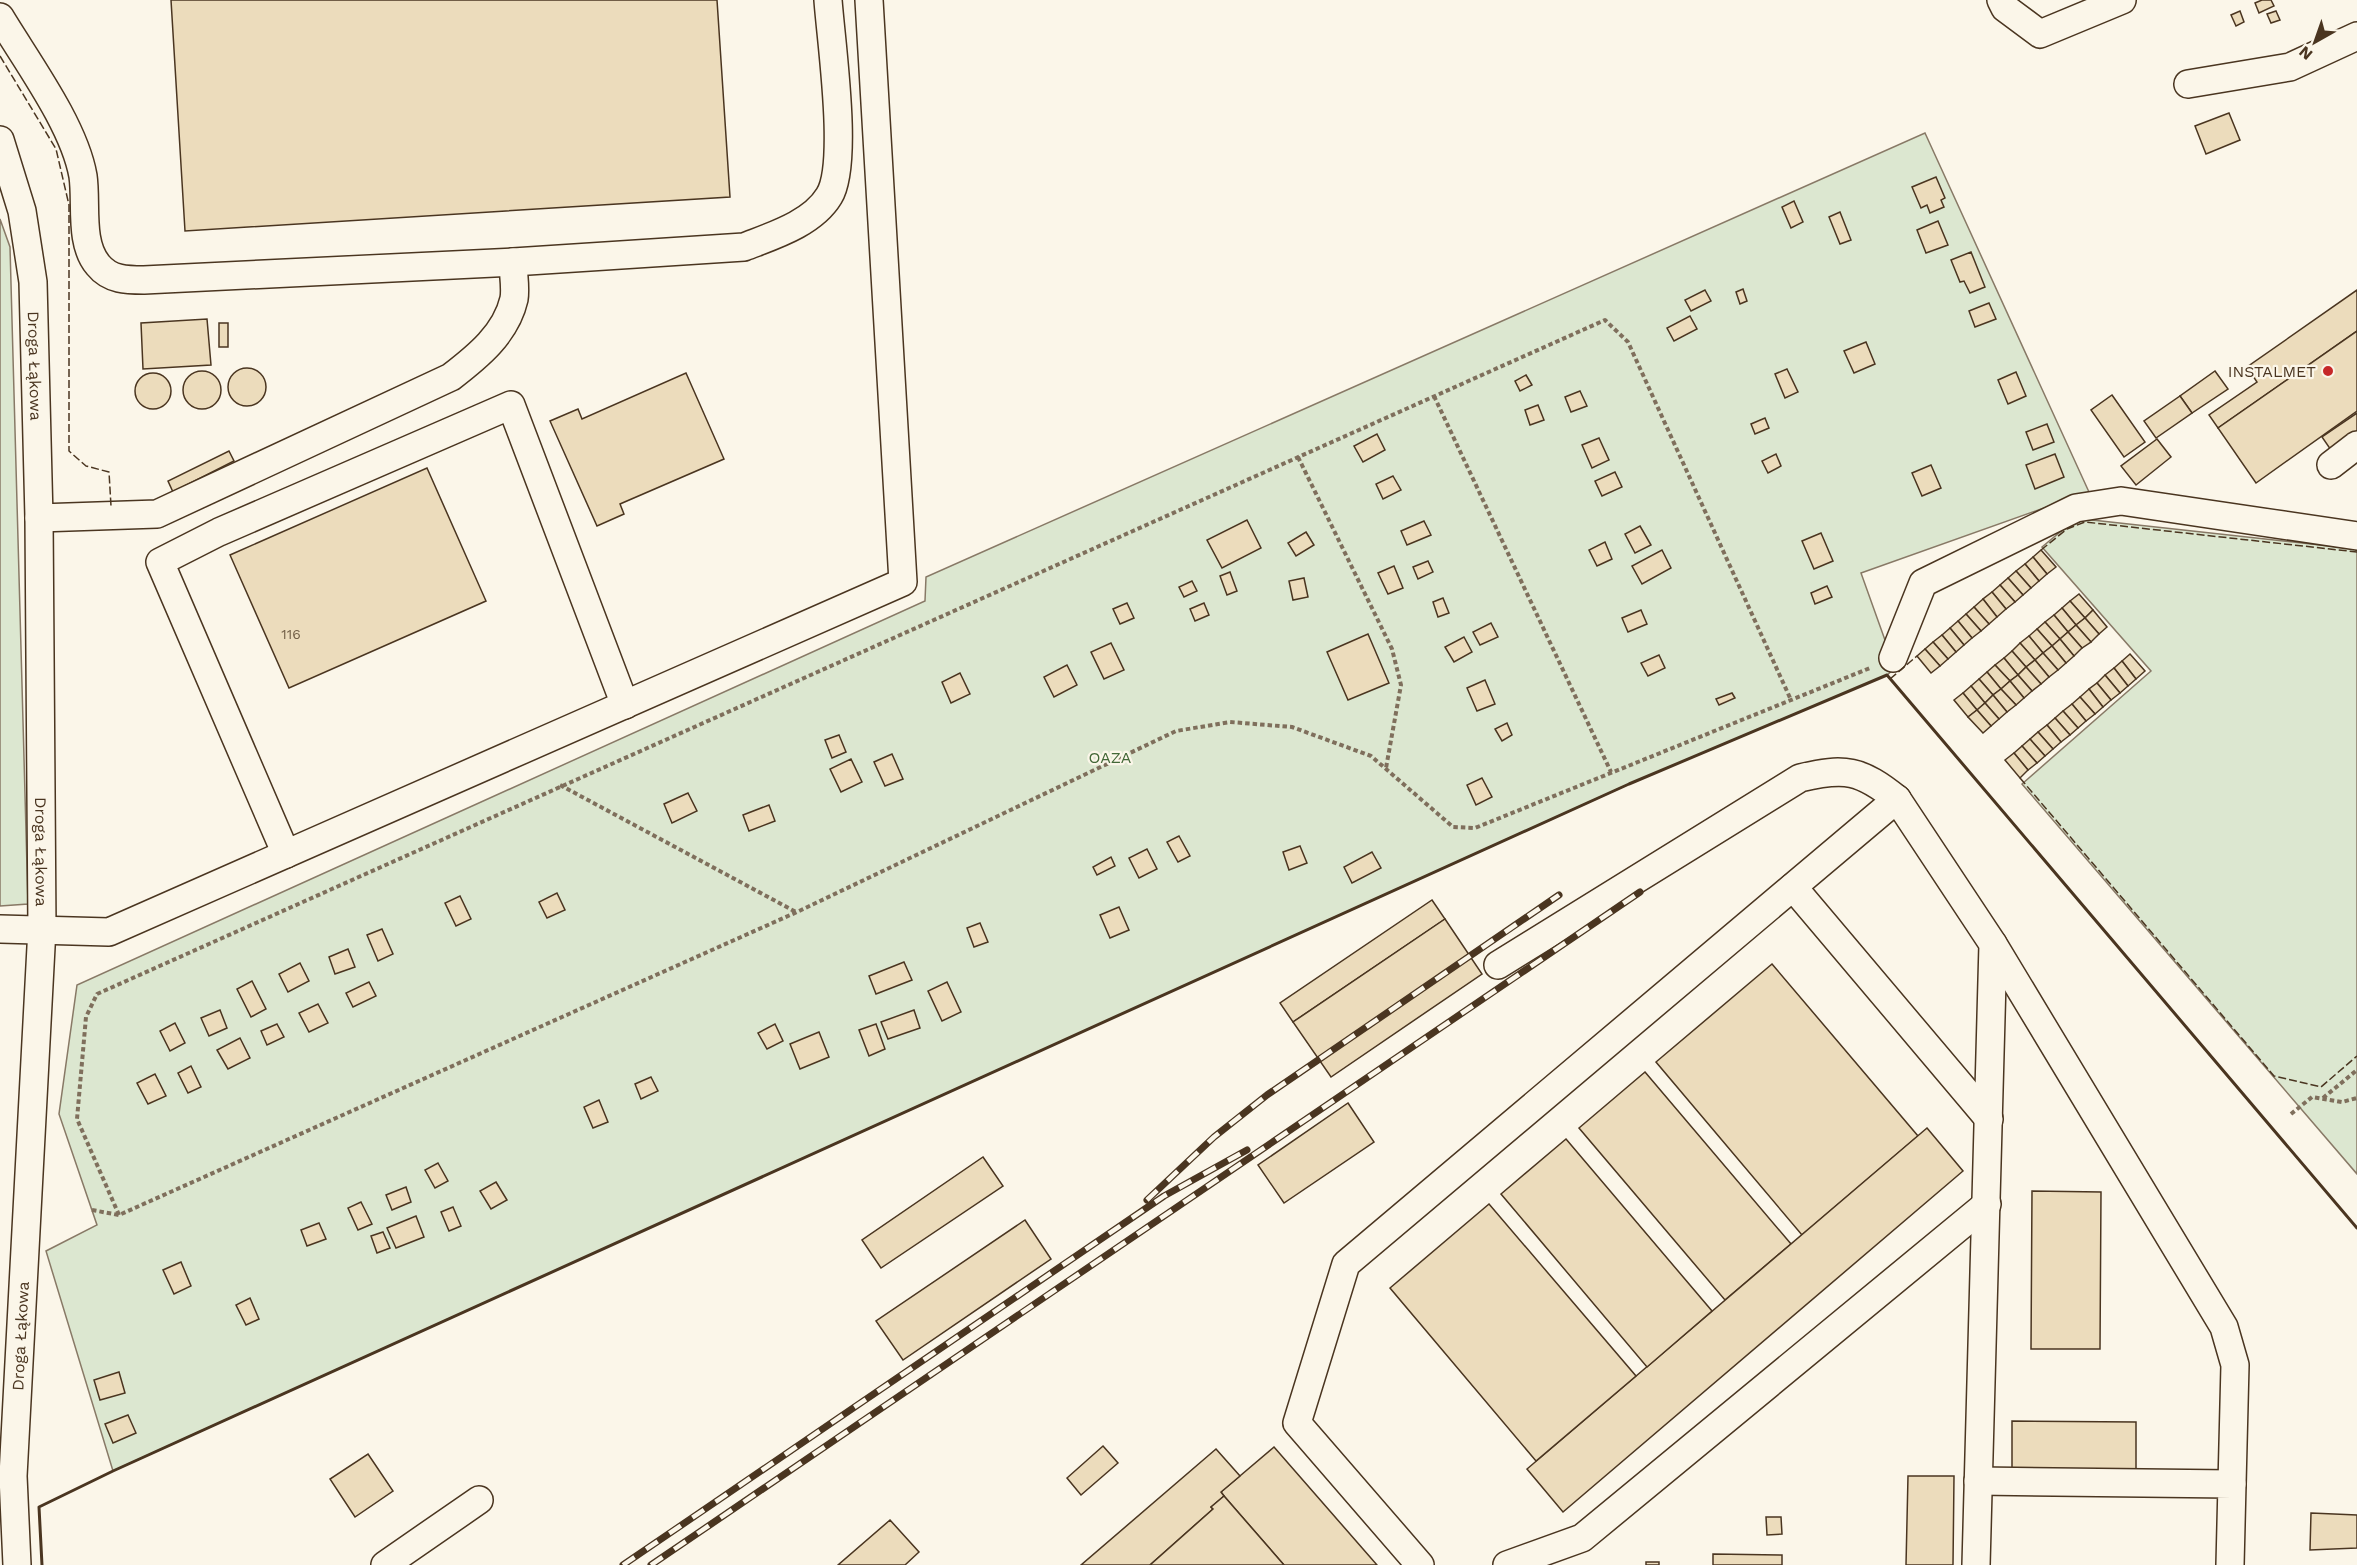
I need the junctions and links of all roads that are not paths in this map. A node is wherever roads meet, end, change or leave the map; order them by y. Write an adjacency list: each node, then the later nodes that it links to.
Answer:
1 (828, 0): 9 (street)
2 (869, 0): 15 (street)
3 (2001, 0): 4 (street)
4 (2122, 0)
5 (0, 17): 9 (street)
6 (2357, 36): 7 (street)
7 (2188, 84)
8 (0, 140): 12 (street, Droga Łąkowa)
9 (513, 262): 12 (street)
10 (2357, 445): 11 (street)
11 (2331, 465)
12 (39, 518): 19 (street, Droga Łąkowa)
13 (2357, 536): 14 (street)
14 (1893, 658)
15 (625, 705): 17 (street); 17 (street)
16 (1897, 799): 18 (street); 21 (street); 22 (street)
17 (286, 854): 19 (street)
18 (1793, 887): 23 (street); 30 (street)
19 (42, 928): 20 (street); 28 (street, Droga Łąkowa)
20 (0, 929)
21 (1993, 944): 23 (street); 26 (street)
22 (1498, 965)
23 (1989, 1119): 24 (street)
24 (1987, 1204): 25 (street); 31 (street)
25 (1978, 1480): 26 (street); 32 (street)
26 (2232, 1484): 33 (street)
27 (479, 1500): 29 (street)
28 (17, 1565)
29 (385, 1565)
30 (1420, 1565)
31 (1507, 1565)
32 (1976, 1565)
33 (2230, 1565)

